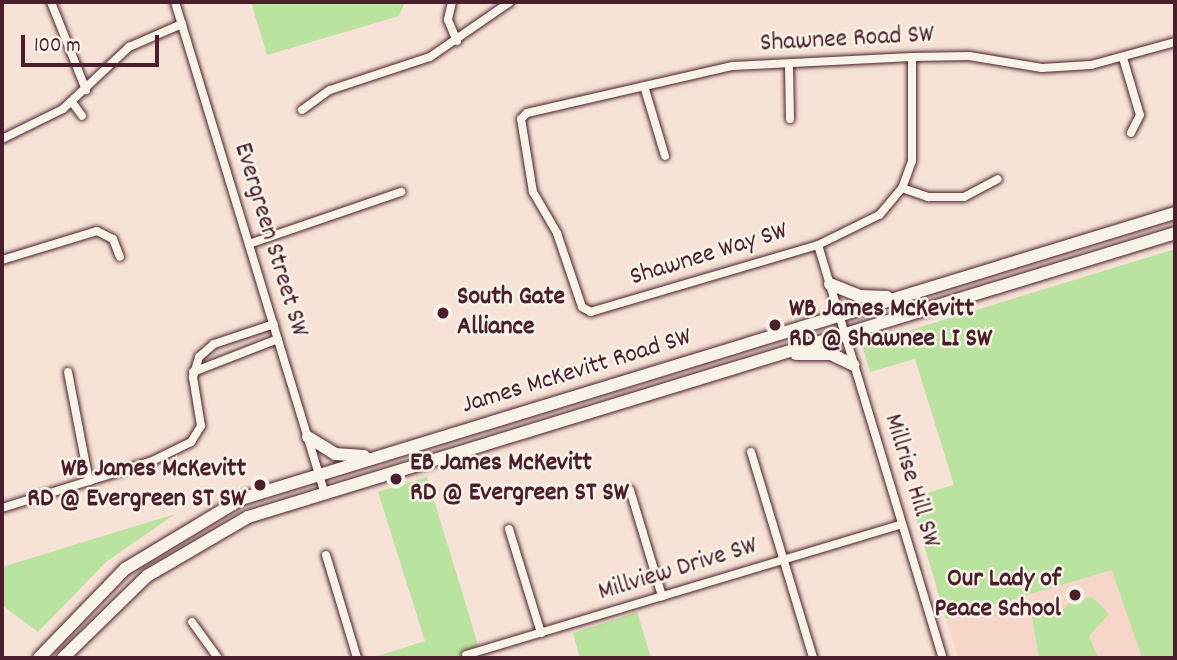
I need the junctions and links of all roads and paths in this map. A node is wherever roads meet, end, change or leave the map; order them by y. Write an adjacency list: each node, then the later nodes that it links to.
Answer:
1 (51, 2): 12 (street)
2 (175, 2): 5 (street, Evergreen Street SW)
3 (452, 2): 6 (street)
4 (510, 2): 6 (street)
5 (182, 23): 12 (street); 26 (street, Evergreen Street SW)
6 (457, 40): 14 (street)
7 (1175, 42): 9 (street, Shawnee Road SW)
8 (912, 57): 9 (street, Shawnee Road SW); 10 (street, Shawnee Road SW); 22 (street, Shawnee Way SW)
9 (1123, 58): 18 (street)
10 (789, 64): 11 (street, Shawnee Road SW); 17 (street)
11 (644, 86): 16 (street, Shawnee Road SW); 20 (street)
12 (86, 90): 13 (street)
13 (72, 102): 15 (street); 19 (street)
14 (302, 110)
15 (82, 116)
16 (524, 116): 27 (street, Shawnee Way SW)
17 (790, 119)
18 (1131, 133)
19 (2, 139)
20 (665, 156)
21 (998, 179): 22 (street)
22 (902, 188): 27 (street, Shawnee Way SW)
23 (401, 192): 26 (street)
24 (1175, 213): 31 (main road, James McKevitt Road SW)
25 (1175, 233): 34 (main road, James McKevitt Road SW)
26 (249, 244): 33 (street, Evergreen Street SW)
27 (818, 245): 30 (street, Millrise Hill SW)
28 (120, 257): 29 (street)
29 (2, 258)
30 (830, 284): 31 (main road); 32 (street, Millrise Hill SW)
31 (897, 298): 32 (main road, James McKevitt Road SW)
32 (839, 316): 34 (street, Millrise Hill SW); 42 (main road, James McKevitt Road SW)
33 (274, 324): 35 (street, Evergreen Street SW); 39 (street)
34 (844, 333): 36 (main road, James McKevitt Road SW); 37 (street, Millrise Hill SW)
35 (278, 339): 39 (street); 40 (street, Evergreen Street SW)
36 (765, 358): 37 (main road); 46 (main road, James McKevitt Road SW)
37 (853, 365): 48 (street, Millrise Hill SW)
38 (68, 372): 44 (street)
39 (193, 372): 44 (street)
40 (308, 436): 42 (main road); 43 (street, Evergreen Street SW)
41 (751, 452): 51 (street)
42 (379, 456): 43 (main road, James McKevitt Road SW)
43 (319, 474): 46 (street, Evergreen Street SW); 56 (main road, James McKevitt Road SW)
44 (89, 481): 47 (street)
45 (630, 490): 52 (street)
46 (324, 491): 57 (main road, James McKevitt Road SW)
47 (2, 508)
48 (902, 524): 51 (street, Millview Drive SW); 61 (street, Millrise Hill SW)
49 (509, 529): 54 (street)
50 (326, 555): 59 (street)
51 (784, 560): 52 (street, Millview Drive SW); 60 (street)
52 (662, 596): 54 (street, Millview Drive SW)
53 (192, 622): 58 (street)
54 (541, 632): 55 (street, Millview Drive SW)
55 (466, 655)
56 (39, 658)
57 (63, 658)
58 (218, 658)
59 (356, 658)
60 (813, 658)
61 (943, 658)

